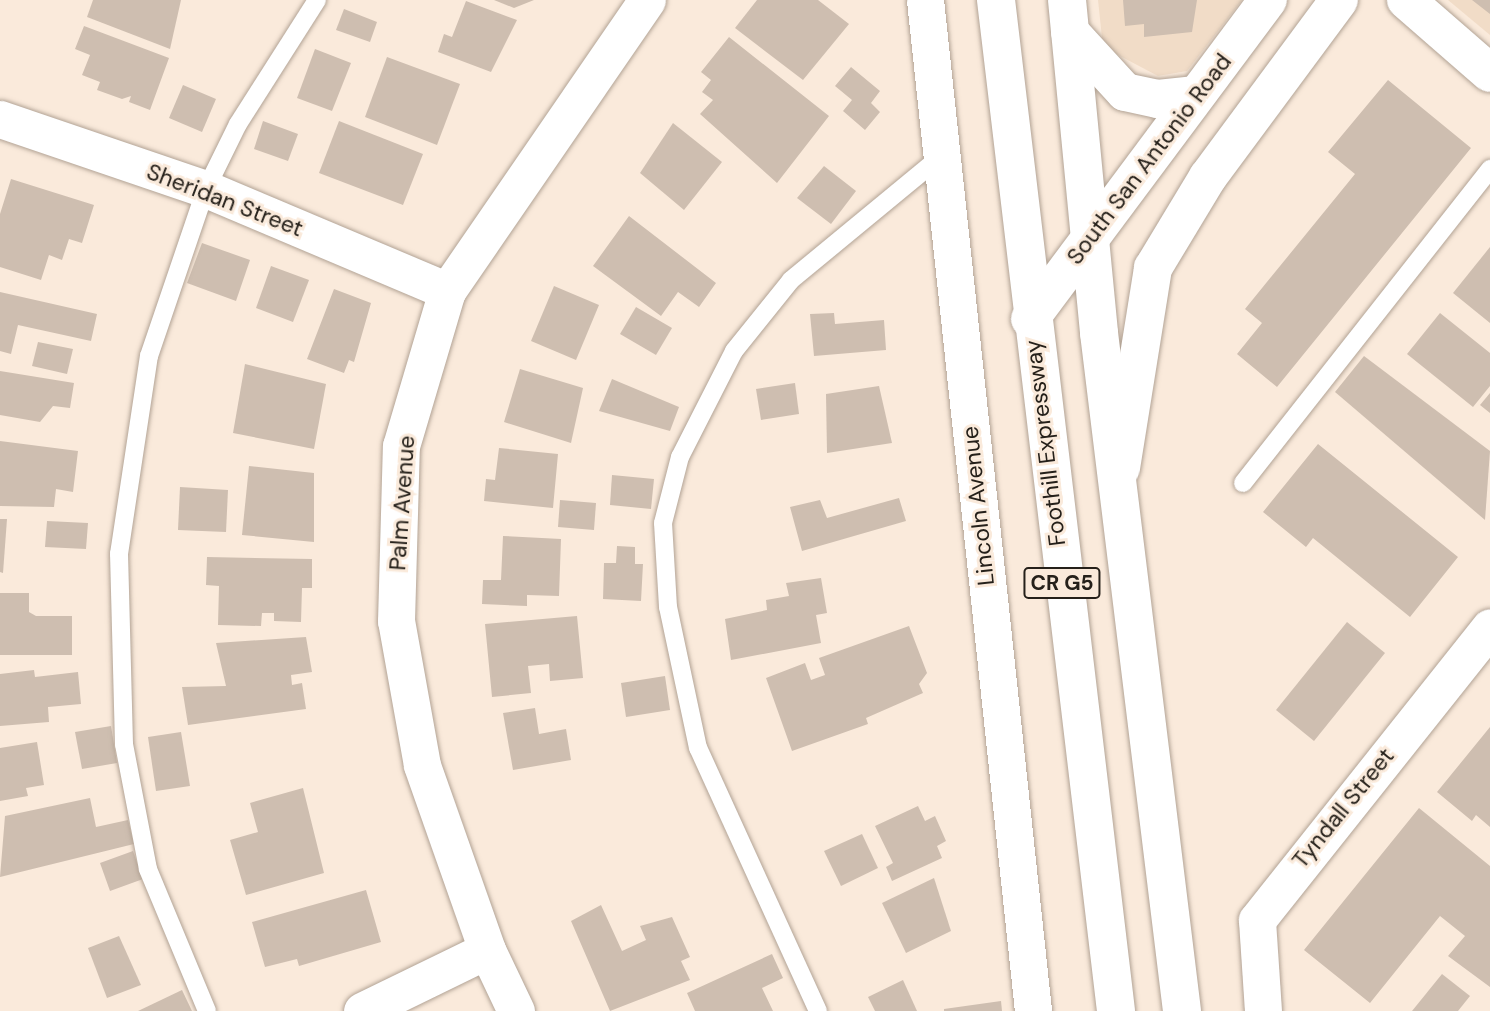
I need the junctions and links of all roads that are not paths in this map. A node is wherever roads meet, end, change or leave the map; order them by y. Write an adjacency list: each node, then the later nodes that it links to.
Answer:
1 (317, 0): 14 (lane)
2 (647, 0): 16 (street, Palm Avenue)
3 (925, 0): 12 (street, Lincoln Avenue)
4 (996, 0): 17 (main road, Foothill Expressway / CR G5)
5 (1339, 0): 19 (main road)
6 (1406, 0): 9 (main road)
7 (1262, 5): 10 (main road, South San Antonio Road)
8 (1069, 16): 10 (main road); 15 (main road, CR G5)
9 (1490, 73)
10 (1194, 95): 15 (main road, South San Antonio Road)
11 (0, 119): 14 (street, Sheridan Street)
12 (940, 157): 25 (lane); 26 (street, Lincoln Avenue)
13 (1490, 169): 18 (lane)
14 (206, 189): 16 (street, Sheridan Street); 22 (lane)
15 (1090, 238): 17 (main road, South San Antonio Road); 19 (main road, CR G5)
16 (447, 291): 21 (street, Palm Avenue)
17 (1030, 319): 27 (main road, Foothill Expressway / CR G5)
18 (1243, 483)
19 (1119, 485): 28 (main road, CR G5)
20 (1490, 627): 29 (street, Tyndall Street)
21 (487, 950): 23 (street); 24 (street, Palm Avenue)
22 (207, 1011)
23 (362, 1011)
24 (516, 1011)
25 (818, 1011)
26 (1033, 1011)
27 (1116, 1011)
28 (1182, 1011)
29 (1263, 1011)

